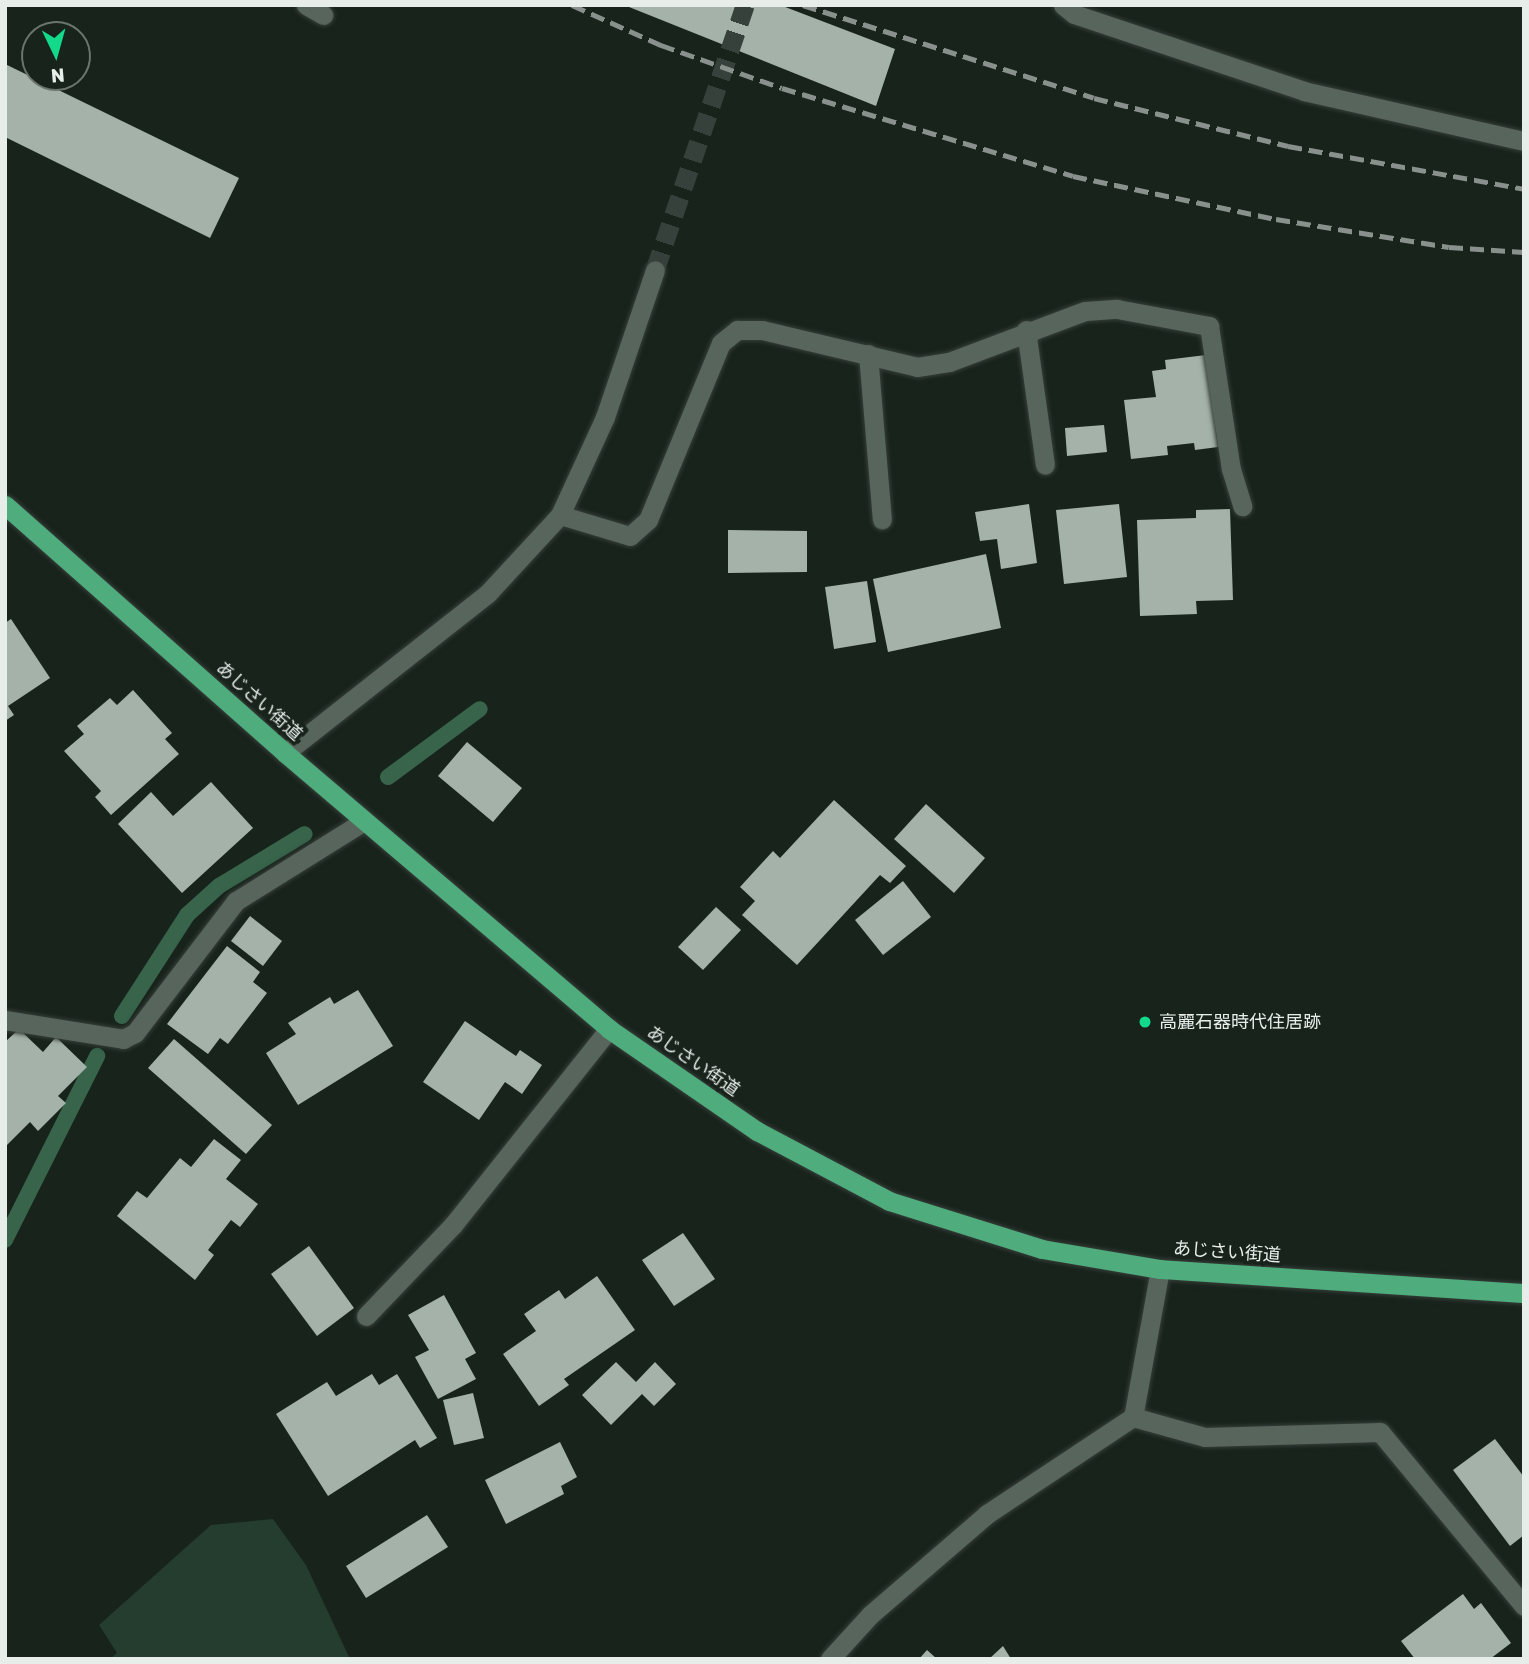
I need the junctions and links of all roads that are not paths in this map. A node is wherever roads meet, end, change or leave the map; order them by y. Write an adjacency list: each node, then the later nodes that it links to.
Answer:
1 (306, 5): 3 (street)
2 (1063, 5): 4 (street)
3 (323, 15)
4 (1521, 137)
5 (654, 270): 11 (street)
6 (1026, 330): 7 (street); 8 (street); 10 (street)
7 (868, 354): 11 (street); 12 (street)
8 (1045, 466)
9 (5, 505): 13 (highway, あじさい街道)
10 (1242, 506)
11 (560, 516): 14 (street)
12 (882, 519)
13 (13, 522): 14 (highway, あじさい街道)
14 (285, 753): 15 (highway, あじさい街道)
15 (364, 821): 16 (street); 17 (highway, あじさい街道)
16 (5, 1020)
17 (609, 1029): 18 (highway, あじさい街道); 20 (street)
18 (1160, 1269): 19 (highway, あじさい街道); 21 (street)
19 (1524, 1293)
20 (366, 1316)
21 (1133, 1417): 22 (street); 23 (street)
22 (1524, 1606)
23 (830, 1659)

